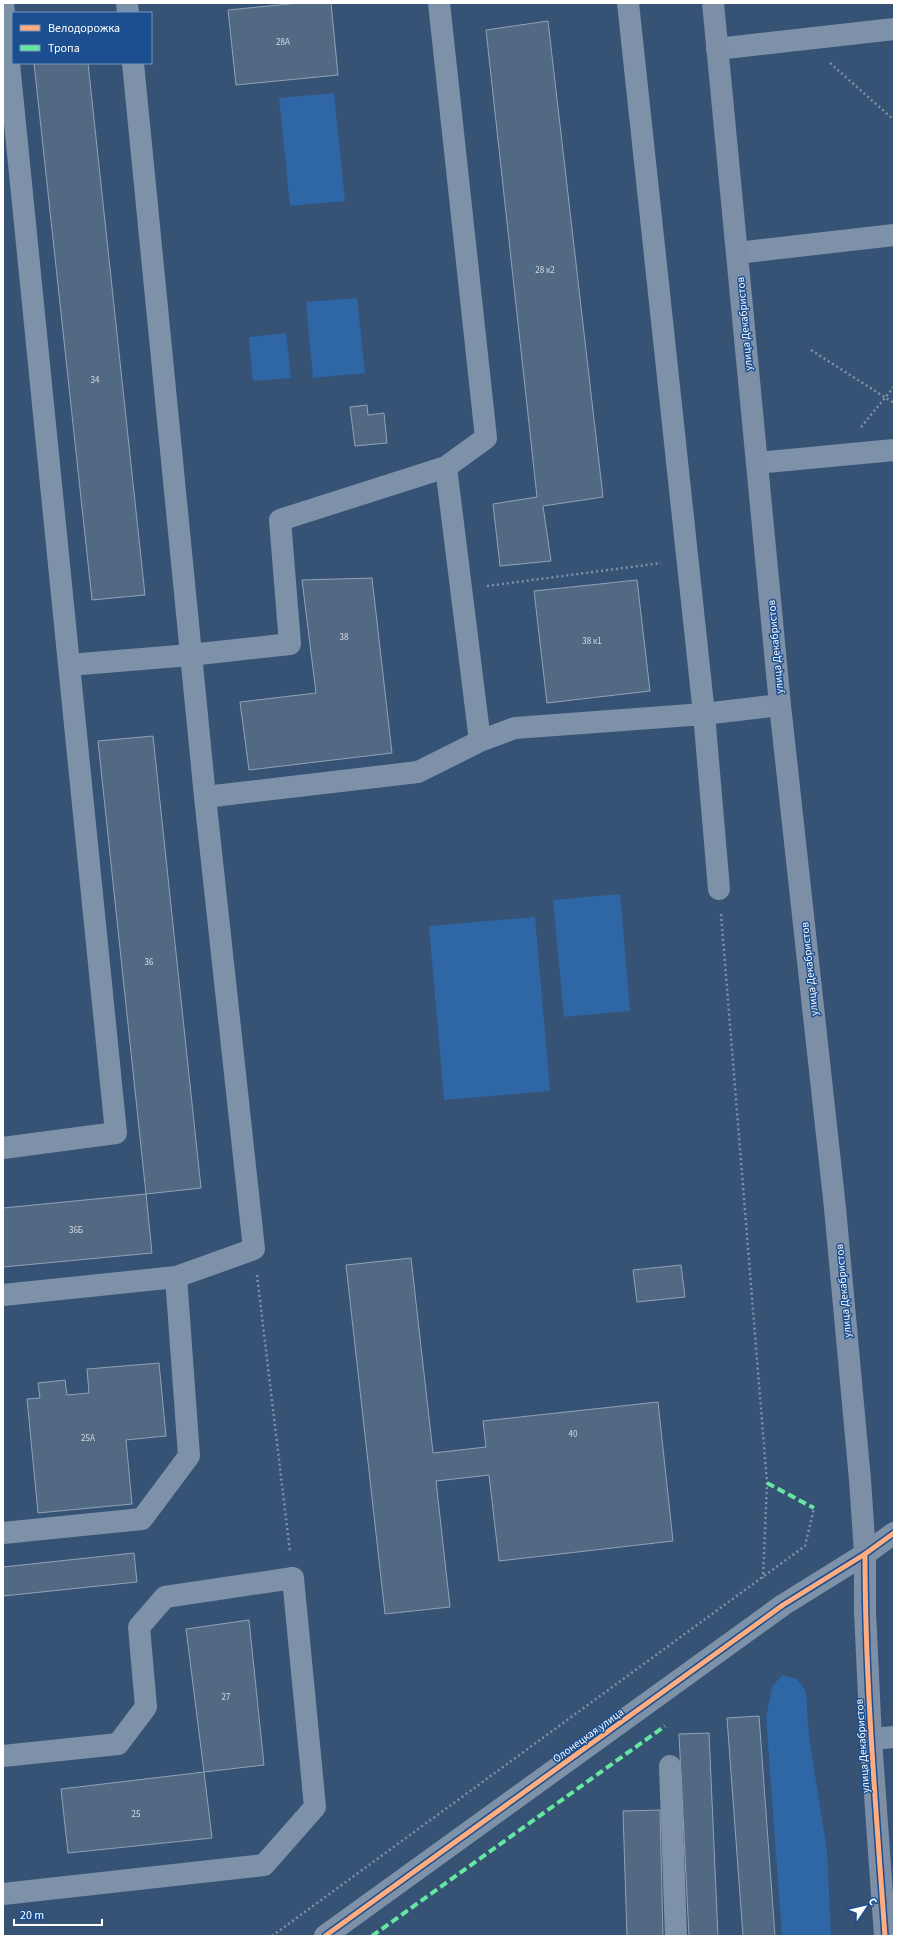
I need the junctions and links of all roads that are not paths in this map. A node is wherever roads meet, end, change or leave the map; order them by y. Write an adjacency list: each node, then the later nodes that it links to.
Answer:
1 (439, 3): 12 (street)
2 (628, 3): 16 (street)
3 (713, 3): 6 (main road, улица Декабристов)
4 (3, 4): 14 (street)
5 (894, 29): 6 (street)
6 (717, 49): 9 (main road, улица Декабристов)
7 (133, 64): 13 (street)
8 (894, 235): 9 (street)
9 (737, 253): 11 (main road, улица Декабристов)
10 (894, 450): 11 (street)
11 (757, 463): 15 (main road, улица Декабристов)
12 (446, 467): 13 (street); 17 (street)
13 (190, 655): 14 (street); 18 (street)
14 (69, 665): 20 (street)
15 (780, 705): 16 (street); 25 (main road, улица Декабристов)
16 (704, 714): 17 (street); 19 (street)
17 (480, 741): 18 (street)
18 (205, 797): 21 (street)
19 (719, 889)
20 (3, 1148)
21 (176, 1277): 22 (street); 23 (street)
22 (3, 1295)
23 (3, 1533)
24 (894, 1533): 25 (street, Олонецкая улица)
25 (865, 1554): 27 (main road, улица Декабристов); 31 (street, Олонецкая улица)
26 (894, 1737): 27 (street)
27 (871, 1739): 33 (main road, улица Декабристов)
28 (3, 1756): 30 (street)
29 (670, 1766): 32 (street)
30 (3, 1894)
31 (325, 1936)
32 (676, 1936)
33 (886, 1936)

